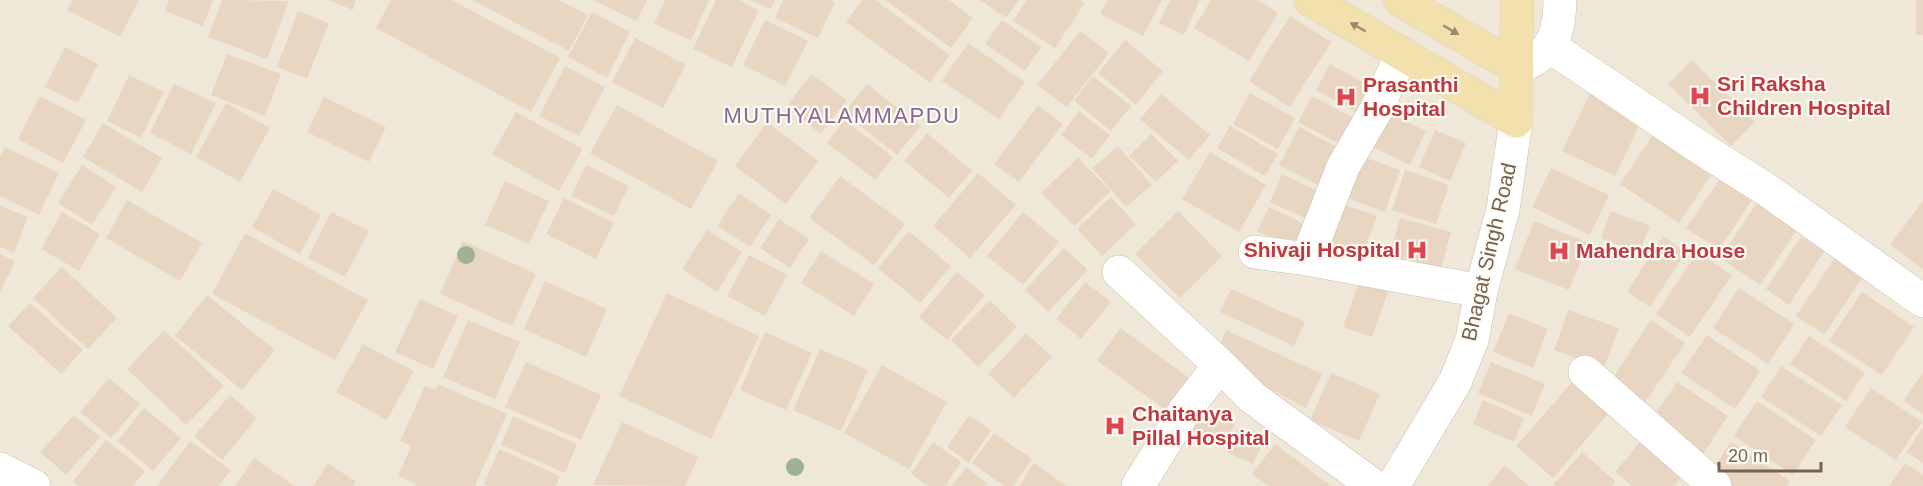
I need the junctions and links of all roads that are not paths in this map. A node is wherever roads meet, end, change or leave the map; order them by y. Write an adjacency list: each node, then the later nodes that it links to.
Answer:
1 (1311, 0): 6 (main road, one-way to 1)
2 (1400, 0): 7 (main road, one-way to 7)
3 (1517, 0): 7 (main road, Bhagat Singh Road)
4 (1560, 0): 5 (street)
5 (1551, 47): 7 (street); 13 (street)
6 (1402, 54): 8 (main road); 10 (street)
7 (1516, 68): 8 (main road, Bhagat Singh Road)
8 (1516, 122): 12 (street, Bhagat Singh Road)
9 (1254, 252): 10 (street)
10 (1307, 260): 12 (street)
11 (1119, 273): 14 (street)
12 (1481, 291): 18 (street, Bhagat Singh Road)
13 (1923, 301)
14 (1220, 365): 16 (street); 17 (street)
15 (1585, 372): 19 (street)
16 (1138, 486)
17 (1374, 486)
18 (1393, 486)
19 (1715, 486)

